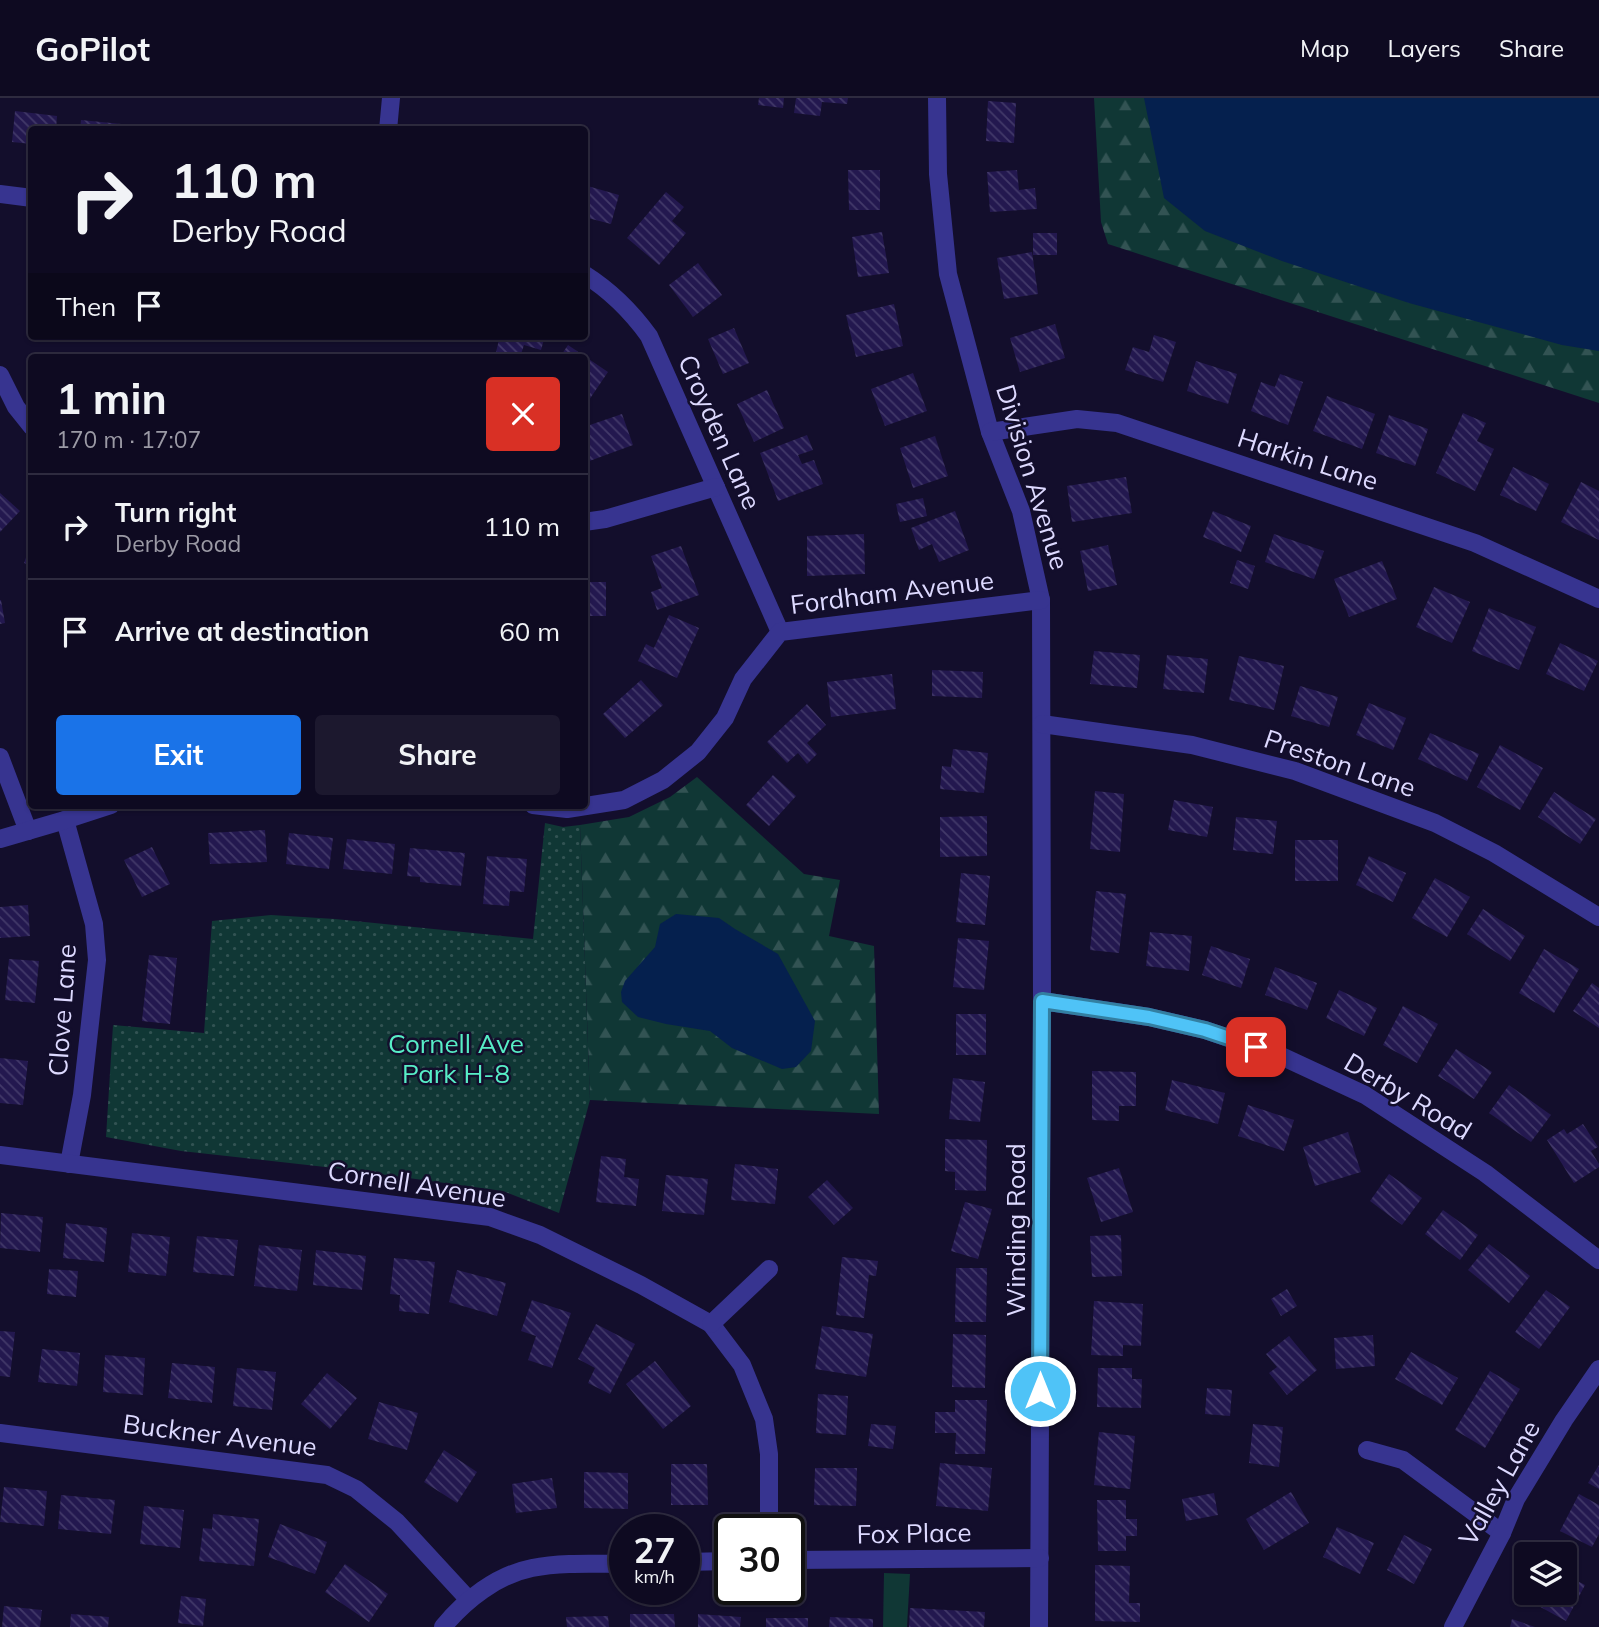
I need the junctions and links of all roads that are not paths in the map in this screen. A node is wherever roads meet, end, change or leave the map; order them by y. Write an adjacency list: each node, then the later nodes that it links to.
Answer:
1 (391, 98): 3 (street)
2 (937, 98): 9 (street, Division Avenue)
3 (388, 126)
4 (0, 194): 5 (street)
5 (28, 198)
6 (588, 276): 10 (street, Croyden Lane)
7 (0, 375): 8 (street)
8 (28, 422)
9 (990, 432): 12 (street, Harkin Lane); 13 (street, Division Avenue)
10 (716, 487): 11 (street); 14 (street, Croyden Lane)
11 (588, 521)
12 (1599, 599)
13 (1041, 600): 14 (street, Fordham Avenue); 15 (street, Division Avenue)
14 (780, 632): 17 (street, Fordham Avenue)
15 (1042, 724): 22 (street, Preston Lane); 23 (street, Division Avenue)
16 (0, 757): 20 (street)
17 (588, 806)
18 (99, 809): 19 (street)
19 (65, 820): 20 (street); 25 (street, Clove Lane)
20 (29, 831): 21 (street)
21 (0, 839)
22 (1599, 918)
23 (1042, 1001): 26 (street, Derby Road); 34 (street, Winding Road)
24 (0, 1155): 25 (street, Cornell Avenue)
25 (69, 1164): 28 (street, Cornell Avenue)
26 (1599, 1260)
27 (769, 1269): 28 (street)
28 (711, 1324): 32 (street, Cornell Avenue)
29 (1599, 1369): 33 (street, Valley Lane)
30 (0, 1433): 37 (street, Buckner Avenue)
31 (1367, 1450): 33 (street)
32 (769, 1514)
33 (1502, 1533): 40 (street, Valley Lane)
34 (1040, 1558): 35 (street, Fox Place); 39 (street, Winding Road)
35 (805, 1560)
36 (609, 1564): 37 (street)
37 (469, 1600): 38 (street)
38 (443, 1627)
39 (1040, 1627)
40 (1453, 1627)

